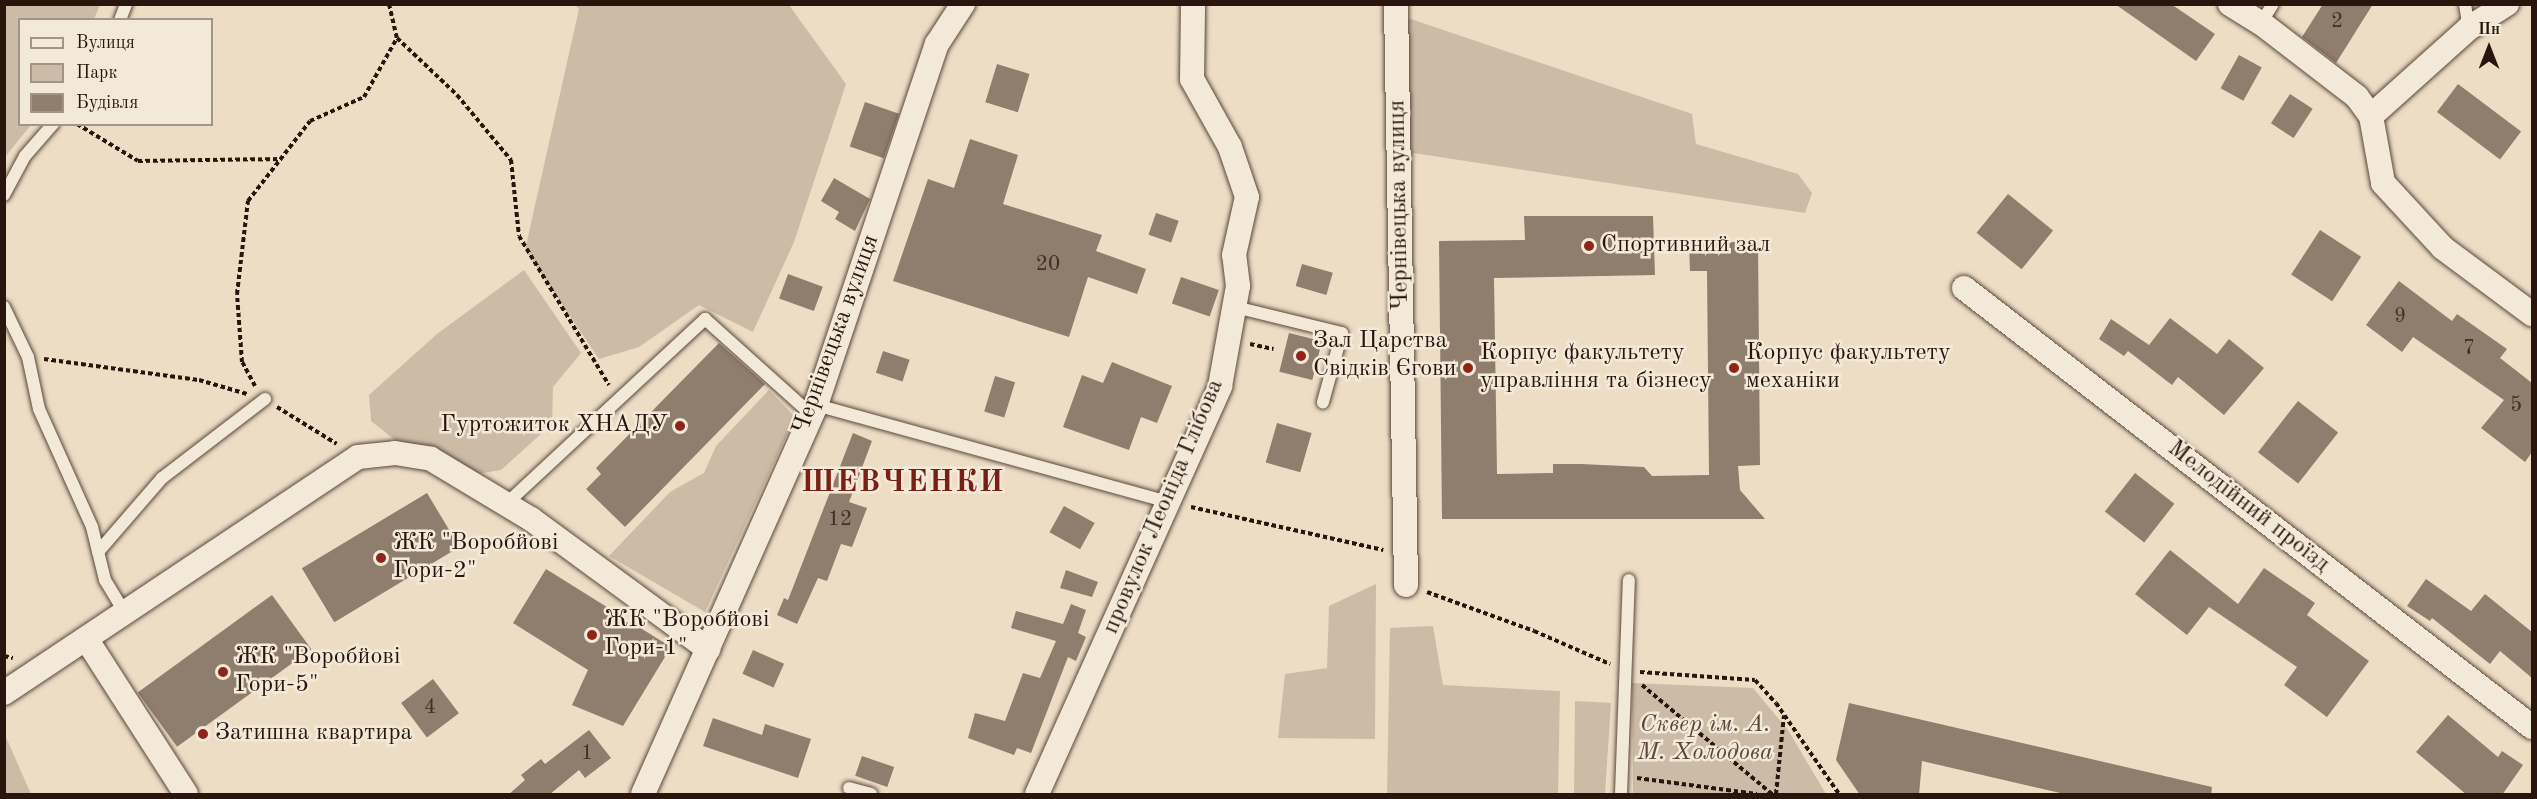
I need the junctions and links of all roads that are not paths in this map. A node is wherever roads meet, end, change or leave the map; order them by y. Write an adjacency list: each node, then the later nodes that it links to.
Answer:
1 (963, 4): 18 (street, Чернівецька вулиця)
2 (1193, 4): 14 (street, провулок Леоніда Глібова)
3 (1396, 4): 23 (street, Чернівецька вулиця)
4 (2230, 4): 7 (street)
5 (2464, 4): 8 (lane)
6 (2507, 4): 8 (street)
7 (2267, 14): 9 (street)
8 (2469, 28): 9 (street)
9 (2371, 116): 15 (street)
10 (51, 126): 11 (lane)
11 (4, 195)
12 (1964, 288): 28 (street, Мелодійний проїзд)
13 (4, 307): 21 (lane)
14 (1235, 307): 17 (lane); 19 (street, провулок Леоніда Глібова)
15 (2532, 314)
16 (265, 399): 21 (lane)
17 (1323, 402)
18 (814, 410): 19 (lane); 20 (lane); 26 (street, Чернівецька вулиця)
19 (1167, 502): 33 (street, провулок Леоніда Глібова)
20 (506, 504): 24 (street); 26 (street)
21 (98, 552): 24 (lane)
22 (1629, 580): 34 (lane)
23 (1406, 585)
24 (124, 612): 25 (street)
25 (87, 640): 27 (street); 30 (street)
26 (708, 649): 31 (street, Чернівецька вулиця)
27 (4, 693)
28 (2532, 727)
29 (849, 788): 32 (lane)
30 (186, 795)
31 (643, 795)
32 (871, 795)
33 (1037, 795)
34 (1621, 795)

